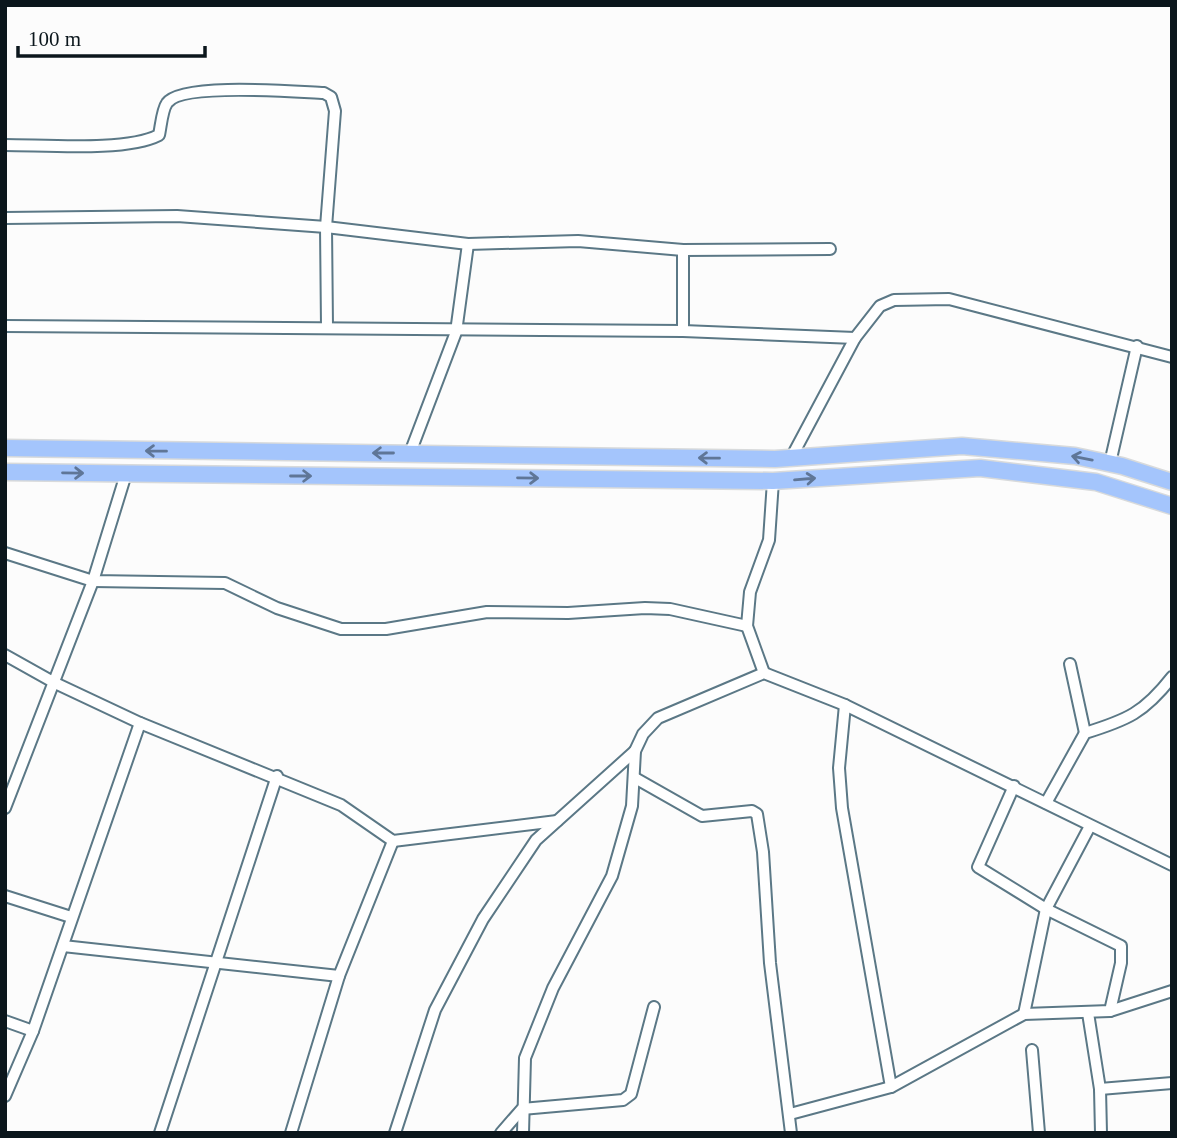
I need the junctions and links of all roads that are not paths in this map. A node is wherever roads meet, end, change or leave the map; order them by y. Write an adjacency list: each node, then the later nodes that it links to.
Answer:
1 (5, 145): 3 (street)
2 (5, 218): 3 (street)
3 (326, 227): 4 (street); 8 (street)
4 (468, 244): 6 (street); 10 (street)
5 (830, 249): 6 (street)
6 (683, 250): 9 (street)
7 (5, 326): 8 (street)
8 (327, 326): 10 (street)
9 (683, 331): 10 (street); 11 (street)
10 (456, 332): 15 (street)
11 (855, 338): 12 (street); 16 (street)
12 (1137, 346): 13 (street); 17 (street)
13 (1172, 356)
14 (5, 448): 15 (main road, one-way to 14)
15 (410, 453): 16 (main road, one-way to 15)
16 (791, 458): 17 (main road, one-way to 16)
17 (1111, 463): 21 (main road)
18 (5, 472): 19 (main road, one-way to 19)
19 (125, 474): 20 (main road, one-way to 20); 24 (street)
20 (773, 481): 22 (main road, one-way to 22); 25 (street)
21 (1172, 482)
22 (1172, 506)
23 (5, 553): 24 (street)
24 (93, 581): 25 (street); 30 (street)
25 (747, 626): 28 (street)
26 (5, 655): 30 (street)
27 (1070, 664): 33 (street)
28 (764, 673): 31 (street); 34 (street)
29 (1172, 677): 33 (street)
30 (55, 683): 32 (street); 39 (street)
31 (845, 705): 37 (street); 59 (street)
32 (140, 723): 35 (street); 46 (street)
33 (1085, 733): 38 (street)
34 (635, 751): 36 (street); 40 (street)
35 (277, 776): 42 (street); 48 (street)
36 (635, 778): 62 (street); 63 (street)
37 (1014, 786): 38 (street); 45 (street)
38 (1046, 803): 41 (street)
39 (5, 808)
40 (557, 821): 42 (street); 66 (street)
41 (1090, 827): 43 (street); 45 (street)
42 (393, 841): 49 (street)
43 (1172, 865)
44 (5, 896): 46 (street)
45 (1046, 909): 52 (street); 54 (street)
46 (71, 917): 47 (street)
47 (63, 946): 48 (street); 56 (street)
48 (217, 963): 49 (street); 64 (street)
49 (339, 976): 65 (street)
50 (1172, 991): 52 (street)
51 (654, 1007): 62 (street)
52 (1110, 1011): 53 (street)
53 (1088, 1013): 54 (street); 60 (street)
54 (1024, 1014): 59 (street)
55 (5, 1021): 56 (street)
56 (33, 1031): 61 (street)
57 (1032, 1050): 70 (street)
58 (1172, 1083): 60 (street)
59 (891, 1087): 63 (street)
60 (1100, 1089): 71 (street)
61 (5, 1096)
62 (522, 1109): 67 (street); 68 (street)
63 (790, 1114): 69 (street)
64 (160, 1133)
65 (290, 1133)
66 (395, 1133)
67 (501, 1133)
68 (523, 1133)
69 (791, 1133)
70 (1038, 1133)
71 (1101, 1133)

